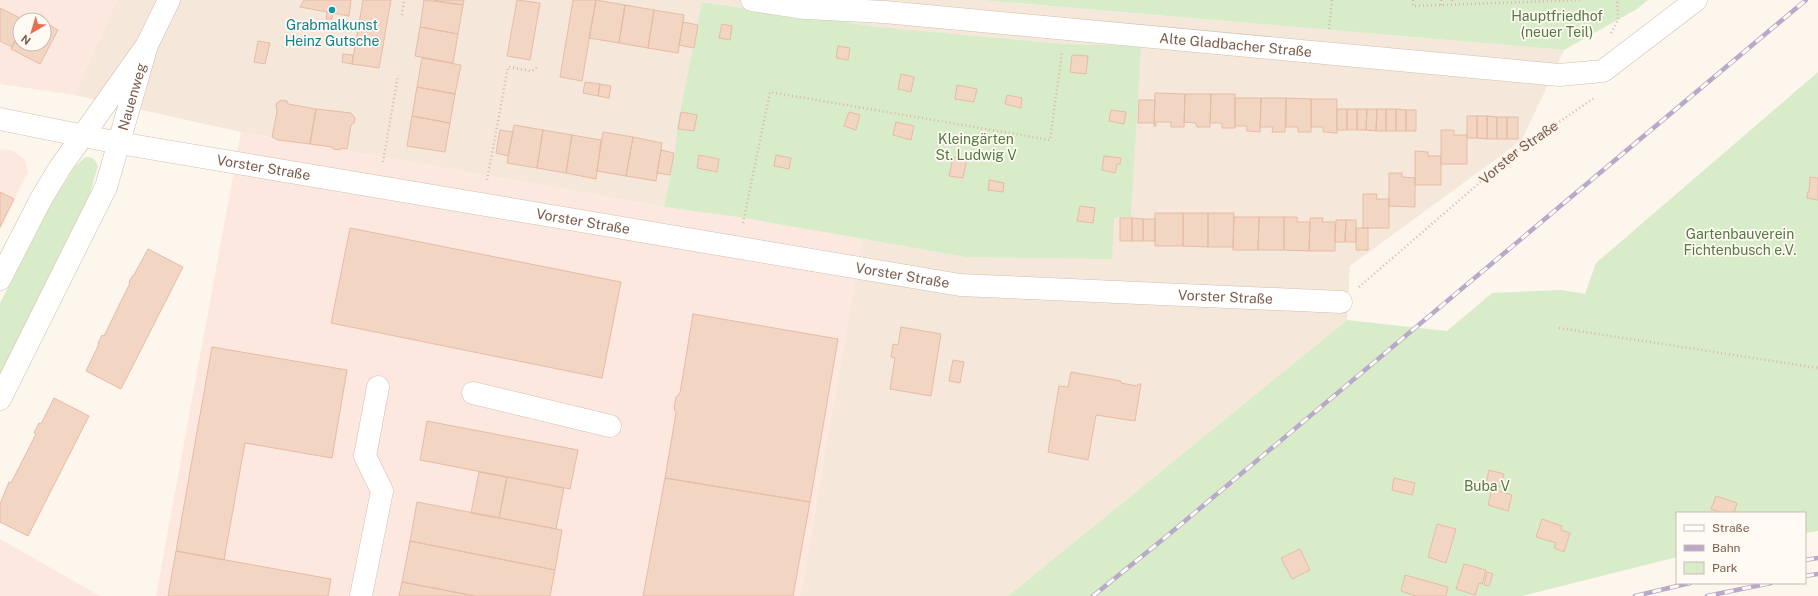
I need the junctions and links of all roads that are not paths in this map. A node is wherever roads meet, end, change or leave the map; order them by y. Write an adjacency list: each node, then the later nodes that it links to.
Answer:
1 (169, 0): 4 (street)
2 (752, 0): 3 (street, Alte Gladbacher Straße)
3 (1696, 0)
4 (147, 45): 6 (street, Nauenweg); 7 (street, Nauenweg)
5 (0, 119): 6 (street)
6 (84, 135): 7 (street); 8 (street, Nauenweg)
7 (119, 142): 9 (street, Vorster Straße); 12 (street, Nauenweg)
8 (0, 279)
9 (1342, 302)
10 (378, 387): 14 (street)
11 (473, 393): 13 (street)
12 (0, 399)
13 (610, 426)
14 (361, 596)

